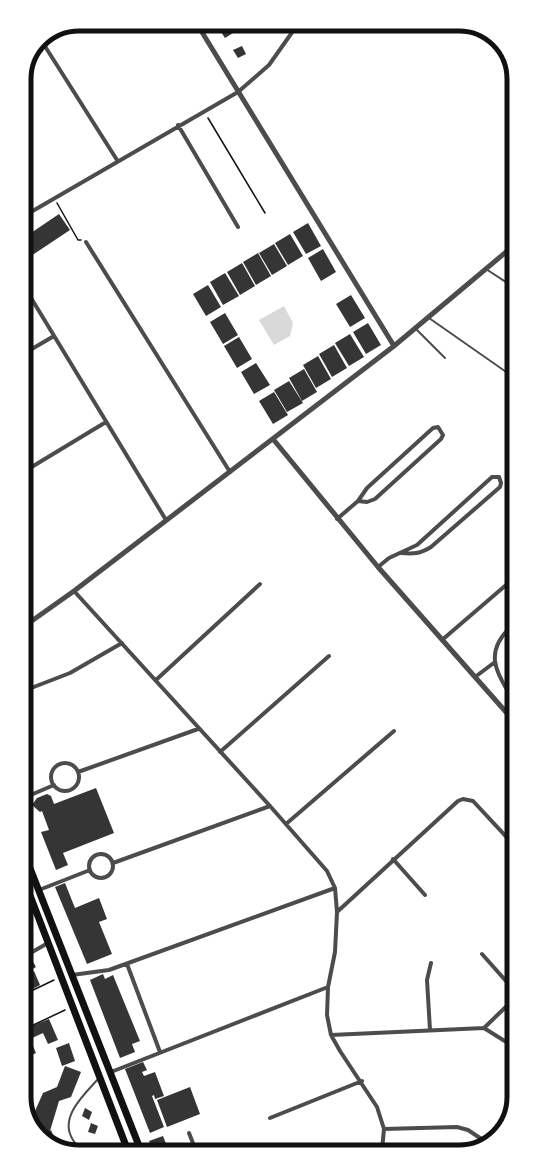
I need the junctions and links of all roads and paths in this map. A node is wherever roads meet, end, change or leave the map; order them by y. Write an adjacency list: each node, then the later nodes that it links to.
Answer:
1 (200, 31): 4 (street)
2 (293, 31): 4 (street)
3 (45, 46): 7 (street)
4 (238, 92): 5 (street); 20 (street)
5 (204, 111): 6 (street); 10 (path)
6 (178, 125): 7 (street); 11 (street)
7 (117, 160): 8 (street)
8 (54, 199): 9 (street); 12 (path)
9 (31, 212)
10 (265, 213)
11 (238, 227)
12 (86, 242): 27 (street)
13 (507, 251): 14 (street)
14 (486, 269): 15 (lane); 17 (street)
15 (507, 283)
16 (31, 298): 19 (street)
17 (428, 318): 18 (street); 23 (lane)
18 (415, 328): 20 (street); 22 (lane)
19 (54, 336): 21 (street); 24 (street)
20 (394, 346): 25 (street)
21 (31, 349)
22 (445, 358)
23 (507, 373)
24 (106, 422): 26 (street); 30 (street)
25 (273, 439): 27 (street); 29 (street)
26 (31, 467)
27 (230, 472): 30 (street)
28 (358, 501): 28 (street); 29 (street)
29 (337, 519): 32 (street)
30 (166, 520): 35 (street)
31 (401, 553): 31 (street); 32 (street)
32 (378, 567): 38 (street)
33 (507, 583): 38 (street)
34 (260, 584): 43 (street)
35 (74, 591): 36 (street); 39 (street)
36 (31, 621)
37 (507, 630): 41 (street)
38 (442, 640): 42 (street)
39 (122, 643): 43 (street); 44 (street)
40 (329, 656): 49 (street)
41 (495, 662): 42 (street); 45 (street)
42 (476, 677): 46 (street)
43 (156, 680): 47 (street)
44 (31, 688)
45 (507, 689)
46 (507, 713)
47 (198, 729): 49 (street); 50 (street)
48 (394, 730): 54 (street)
49 (220, 752): 53 (street)
50 (78, 772): 51 (street); 51 (street)
51 (54, 785): 52 (street)
52 (31, 795)
53 (270, 806): 54 (street); 57 (street)
54 (286, 824): 60 (street)
55 (507, 838): 56 (street)
56 (393, 859): 62 (street); 64 (street)
57 (113, 863): 59 (street); 59 (street)
58 (31, 870): 61 (main road)
59 (90, 870): 61 (street)
60 (335, 888): 64 (street); 69 (street)
61 (39, 890): 70 (main road)
62 (425, 895)
63 (31, 898): 65 (main road)
64 (337, 912): 73 (street)
65 (48, 943): 66 (street); 71 (main road)
66 (31, 952)
67 (482, 954): 72 (street)
68 (431, 963): 79 (street)
69 (127, 964): 70 (street); 82 (street)
70 (72, 975): 83 (main road)
71 (61, 977): 74 (path); 75 (main road)
72 (507, 982)
73 (328, 987): 80 (street); 82 (street)
74 (31, 992)
75 (73, 1006): 77 (path); 84 (main road)
76 (507, 1006): 78 (street)
77 (31, 1026)
78 (484, 1028): 79 (street); 81 (street)
79 (430, 1030): 80 (street)
80 (331, 1035): 85 (street)
81 (507, 1043)
82 (160, 1052): 83 (street)
83 (111, 1072): 92 (main road)
84 (100, 1077): 90 (lane); 91 (main road)
85 (362, 1081): 86 (street); 87 (street)
86 (270, 1118)
87 (384, 1129): 89 (street); 94 (street)
88 (189, 1134): 93 (street)
89 (482, 1139)
90 (78, 1145)
91 (125, 1145)
92 (138, 1145)
93 (194, 1145)
94 (382, 1145)

